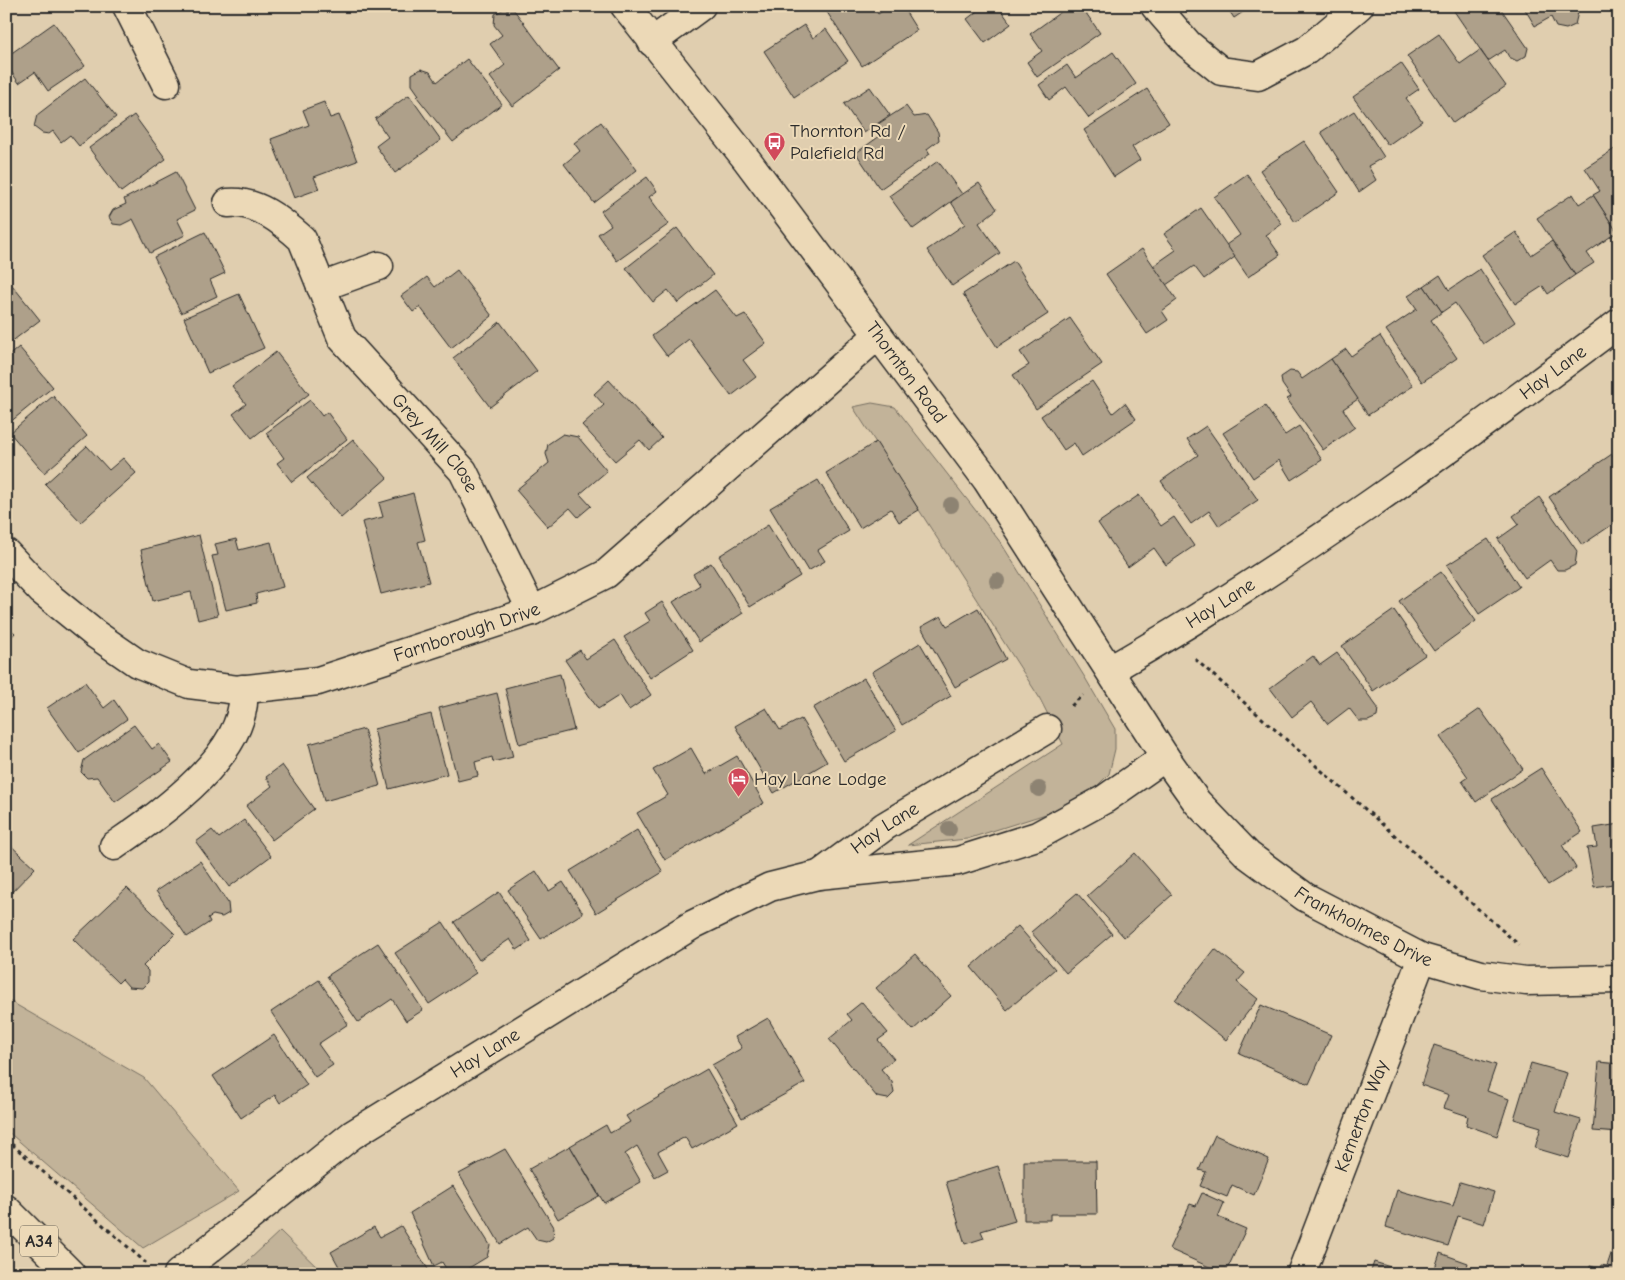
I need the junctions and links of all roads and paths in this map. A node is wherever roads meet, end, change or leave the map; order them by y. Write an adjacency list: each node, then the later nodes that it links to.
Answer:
1 (127, 6): 7 (main road)
2 (625, 6): 6 (main road, Thornton Road)
3 (701, 6): 6 (main road)
4 (1155, 6): 5 (main road)
5 (1359, 6)
6 (652, 42): 12 (main road, Thornton Road)
7 (166, 84)
8 (228, 203): 10 (main road, Grey Mill Close)
9 (379, 266): 10 (main road)
10 (322, 287): 14 (main road, Grey Mill Close)
11 (1619, 323): 15 (main road, Hay Lane)
12 (878, 336): 14 (main road, Farnborough Drive); 16 (main road, Thornton Road)
13 (6, 553): 17 (main road, Farnborough Drive)
14 (532, 611): 17 (main road, Farnborough Drive)
15 (1169, 636): 16 (main road, Hay Lane); 22 (path)
16 (1110, 670): 18 (path); 19 (main road, Thornton Road)
17 (243, 689): 20 (main road)
18 (1047, 728): 21 (main road, Hay Lane)
19 (1165, 757): 21 (main road, Hay Lane); 23 (main road, Frankholmes Drive)
20 (114, 846)
21 (818, 875): 27 (main road, Hay Lane)
22 (1522, 947)
23 (1422, 958): 24 (main road, Frankholmes Drive); 29 (main road, Kemerton Way)
24 (1619, 980)
25 (6, 1139): 27 (path)
26 (6, 1209): 28 (main road, A34)
27 (165, 1270)
28 (71, 1274)
29 (1301, 1274)

